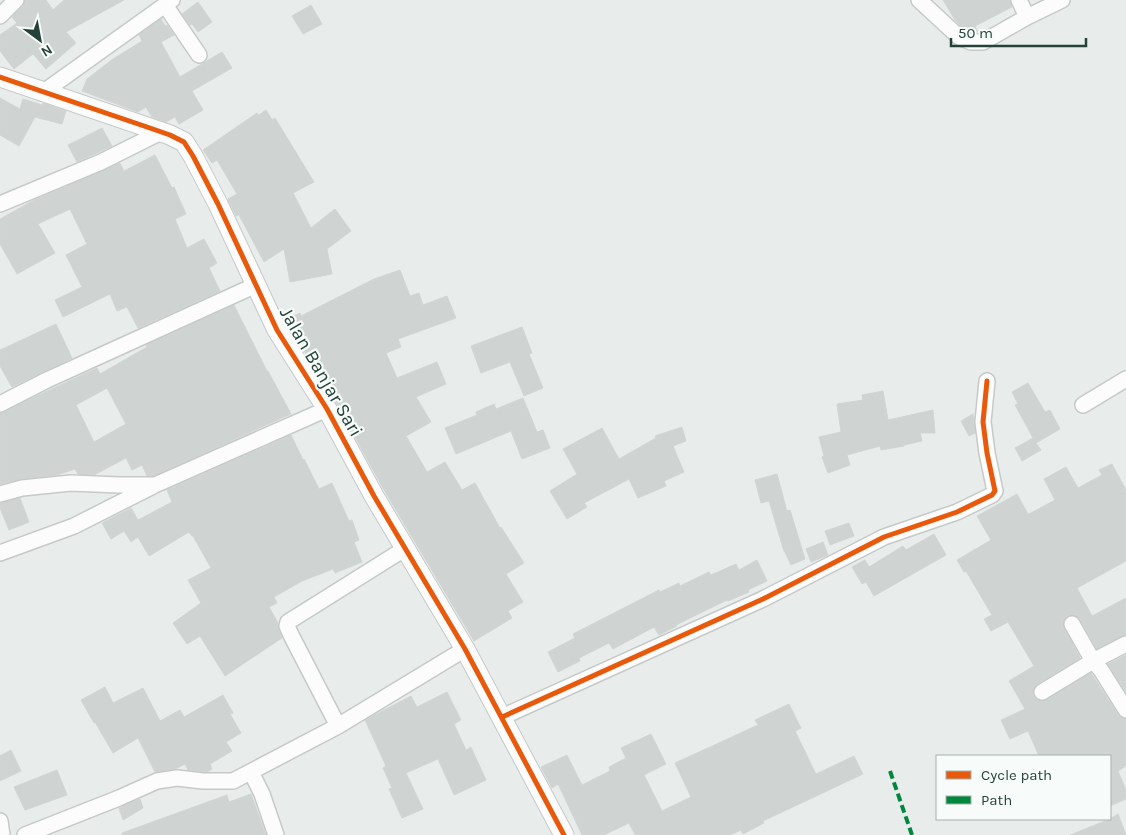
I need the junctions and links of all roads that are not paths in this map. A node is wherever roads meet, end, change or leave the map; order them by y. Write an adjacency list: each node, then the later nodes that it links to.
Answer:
1 (16, 0): 6 (street)
2 (919, 0): 7 (street)
3 (1019, 0): 7 (street)
4 (1062, 0): 7 (street)
5 (168, 2): 8 (street); 10 (street)
6 (0, 16)
7 (1027, 17)
8 (199, 55)
9 (0, 78): 10 (street, Jalan Banjar Sari)
10 (42, 93): 11 (street, Jalan Banjar Sari)
11 (160, 132): 12 (street); 13 (street, Jalan Banjar Sari)
12 (0, 204)
13 (256, 285): 16 (street); 18 (street, Jalan Banjar Sari)
14 (1126, 379): 17 (street)
15 (986, 382): 29 (street)
16 (0, 404)
17 (1083, 405)
18 (327, 409): 19 (street); 21 (street, Jalan Banjar Sari)
19 (155, 485): 20 (street); 22 (street)
20 (0, 494)
21 (406, 548): 25 (street, Jalan Banjar Sari); 30 (street)
22 (0, 553)
23 (1072, 624): 26 (street)
24 (1126, 644): 26 (street)
25 (465, 649): 29 (street, Jalan Banjar Sari); 30 (street)
26 (1093, 661): 27 (street); 28 (street)
27 (1042, 692)
28 (1126, 710)
29 (502, 717): 36 (street, Jalan Banjar Sari)
30 (338, 726): 31 (street)
31 (252, 772): 34 (street); 35 (street)
32 (0, 821): 33 (street)
33 (2, 835)
34 (24, 835)
35 (276, 835)
36 (564, 835)

